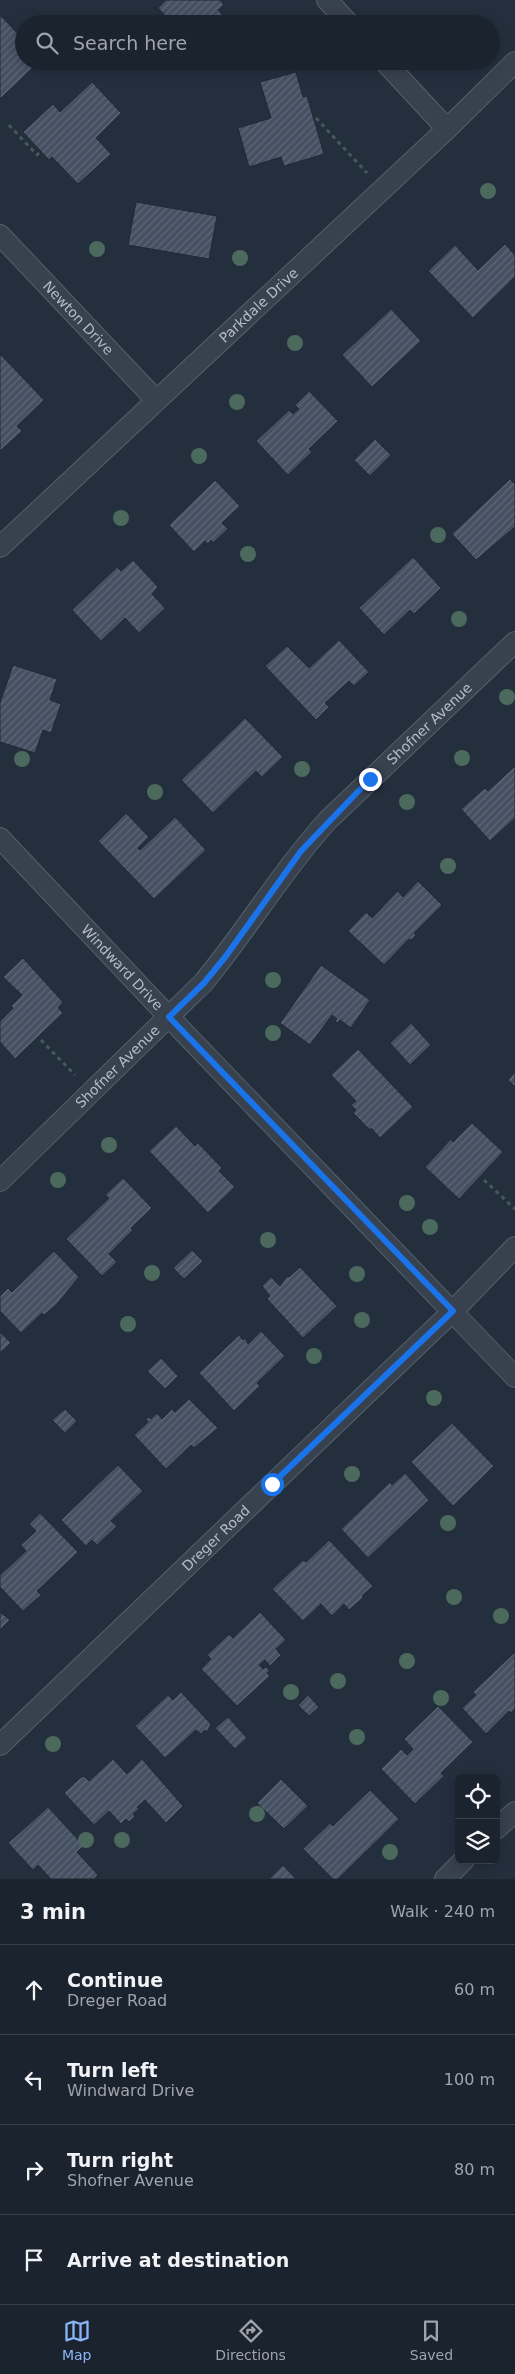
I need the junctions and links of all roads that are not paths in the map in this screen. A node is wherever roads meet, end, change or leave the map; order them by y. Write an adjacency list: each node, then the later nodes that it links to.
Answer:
1 (327, 0): 2 (street)
2 (341, 15)
3 (515, 62): 5 (street, Parkdale Drive)
4 (392, 70): 5 (street)
5 (447, 129): 7 (street, Parkdale Drive)
6 (0, 235): 7 (street, Newton Drive)
7 (156, 400): 8 (street, Parkdale Drive)
8 (0, 547)
9 (515, 642): 11 (street, Shofner Avenue)
10 (0, 838): 11 (street, Windward Drive)
11 (169, 1017): 12 (street, Shofner Avenue); 14 (street, Windward Drive)
12 (0, 1181)
13 (515, 1247): 14 (street, Dreger Road)
14 (453, 1311): 15 (street, Windward Drive); 16 (street, Dreger Road)
15 (515, 1377)
16 (0, 1744)
17 (515, 1812): 18 (street)
18 (500, 1825)
19 (460, 1864): 20 (street)
20 (445, 1879)

